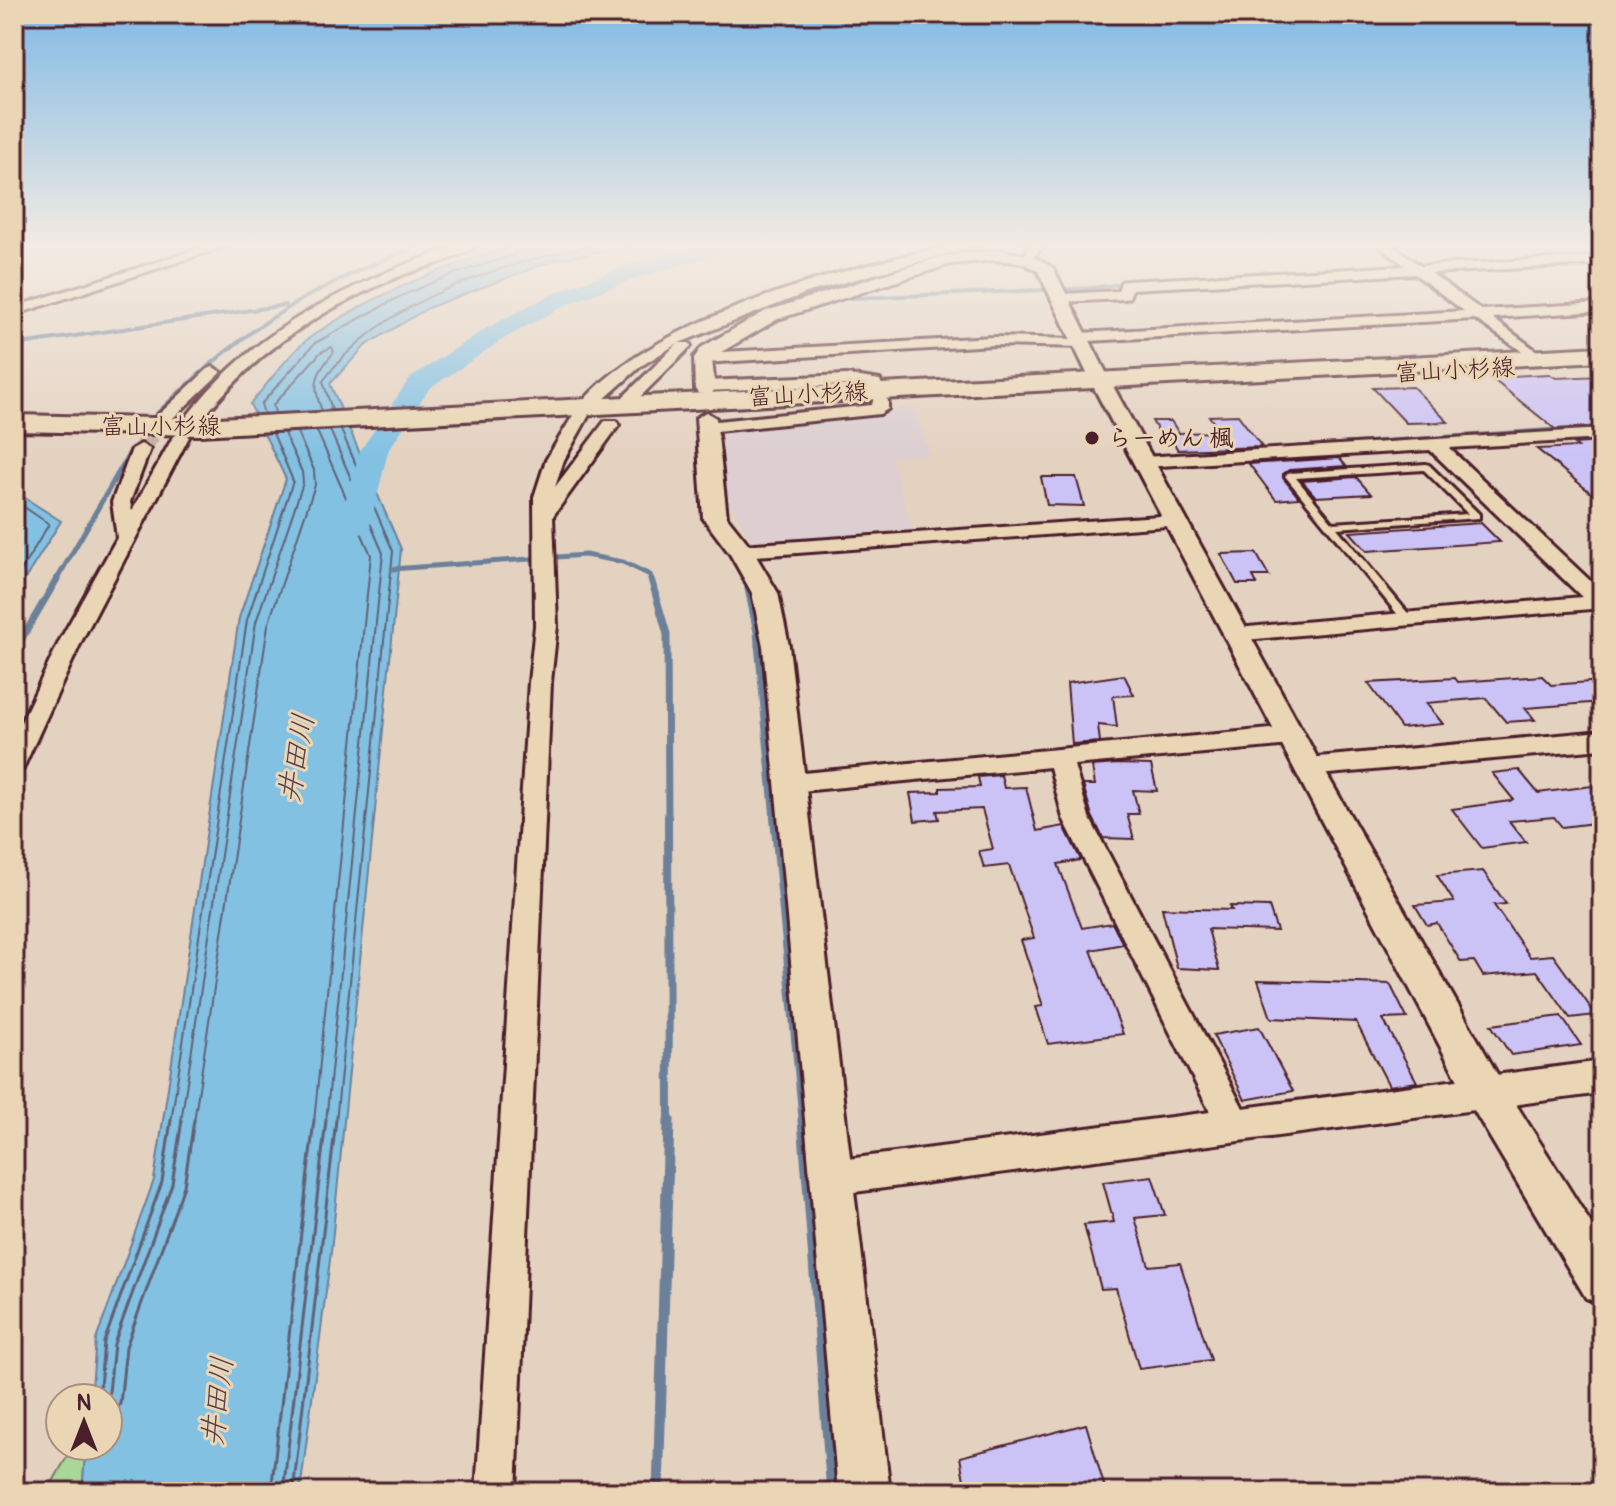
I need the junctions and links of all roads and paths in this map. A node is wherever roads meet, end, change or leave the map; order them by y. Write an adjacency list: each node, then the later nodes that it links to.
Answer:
1 (310, 314): 12 (street)
2 (738, 314): 7 (street)
3 (774, 314): 11 (street)
4 (1069, 314): 8 (street)
5 (1489, 314): 6 (street)
6 (1478, 315): 8 (street); 10 (street)
7 (708, 325): 17 (street); 18 (street)
8 (1082, 340): 11 (street); 14 (street)
9 (1602, 354): 10 (main road, 富山小杉線)
10 (1536, 357): 14 (main road, 富山小杉線)
11 (703, 358): 15 (street)
12 (245, 359): 22 (street); 22 (street)
13 (1602, 363): 14 (main road, 富山小杉線)
14 (1102, 384): 16 (main road, 富山小杉線); 27 (street)
15 (705, 388): 16 (street)
16 (878, 395): 18 (main road, 富山小杉線); 19 (street)
17 (631, 397)
18 (580, 411): 22 (main road, 富山小杉線); 28 (street)
19 (707, 422): 32 (street)
20 (14, 423): 22 (main road, 富山小杉線)
21 (611, 425): 28 (street)
22 (185, 429): 24 (main road, 富山小杉線); 31 (street)
23 (1602, 434): 25 (street)
24 (14, 435)
25 (1434, 444): 27 (street); 33 (street)
26 (141, 449): 31 (street)
27 (1143, 462): 29 (street)
28 (543, 516): 46 (street)
29 (1174, 521): 32 (street); 34 (street)
30 (1329, 526): 30 (lane); 33 (lane)
31 (126, 538): 38 (street)
32 (741, 551): 40 (street)
33 (1407, 619): 34 (street)
34 (1234, 634): 35 (street)
35 (1291, 736): 37 (street); 39 (street)
36 (1602, 740): 39 (street)
37 (1060, 758): 40 (street); 43 (street)
38 (14, 762)
39 (1307, 767): 42 (street)
40 (791, 782): 44 (street)
41 (1602, 1077): 42 (street)
42 (1486, 1093): 43 (street); 45 (street)
43 (1234, 1125): 44 (street)
44 (832, 1178): 47 (street)
45 (1602, 1282)
46 (496, 1492)
47 (864, 1492)

